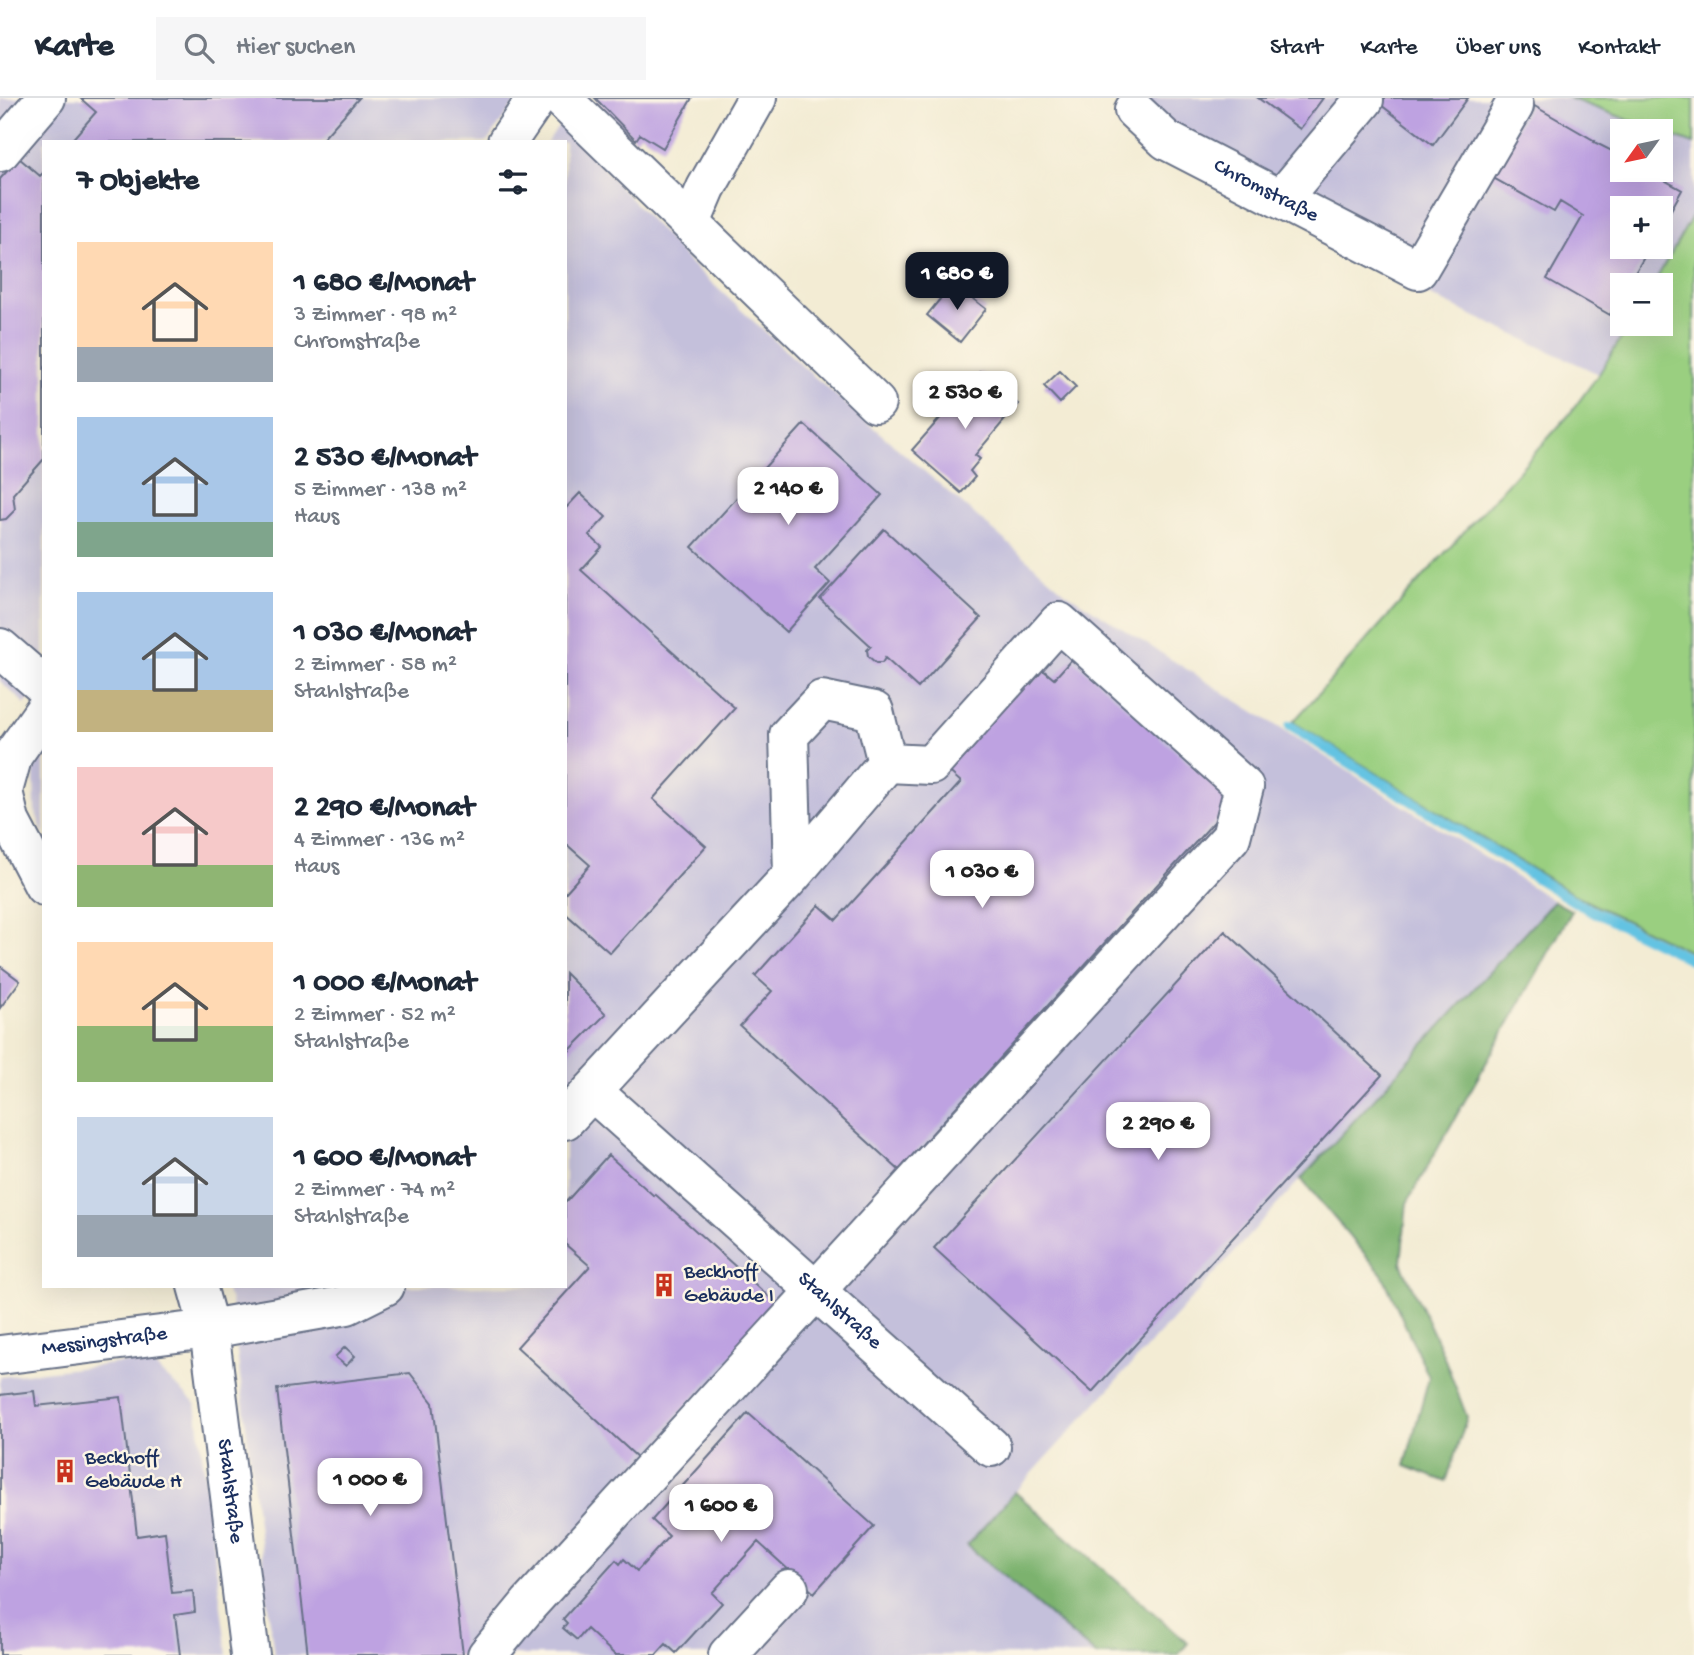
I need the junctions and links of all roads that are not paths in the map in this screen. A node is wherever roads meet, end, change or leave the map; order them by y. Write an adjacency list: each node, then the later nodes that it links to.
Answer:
1 (46, 98): 9 (street)
2 (537, 98): 8 (street)
3 (561, 98): 11 (street)
4 (757, 98): 11 (street)
5 (1364, 100): 10 (street)
6 (1129, 102): 10 (street, Chromstraße)
7 (1514, 106): 10 (street, Chromstraße)
8 (508, 140)
9 (0, 152)
10 (1282, 198)
11 (691, 223): 12 (street)
12 (876, 402)
13 (0, 648): 14 (street)
14 (42, 684)
15 (42, 714): 18 (street)
16 (887, 763): 17 (street); 17 (street); 23 (street)
17 (793, 874): 19 (street)
18 (42, 882)
19 (592, 1091): 20 (street); 23 (street, Stahlstraße)
20 (567, 1117)
21 (198, 1288): 24 (street, Stahlstraße)
22 (381, 1288): 24 (street)
23 (817, 1292): 26 (street, Stahlstraße); 29 (street)
24 (209, 1329): 25 (street, Messingstraße); 28 (street, Stahlstraße)
25 (0, 1354)
26 (991, 1447)
27 (789, 1588): 30 (street)
28 (250, 1655)
29 (487, 1655)
30 (728, 1655)

